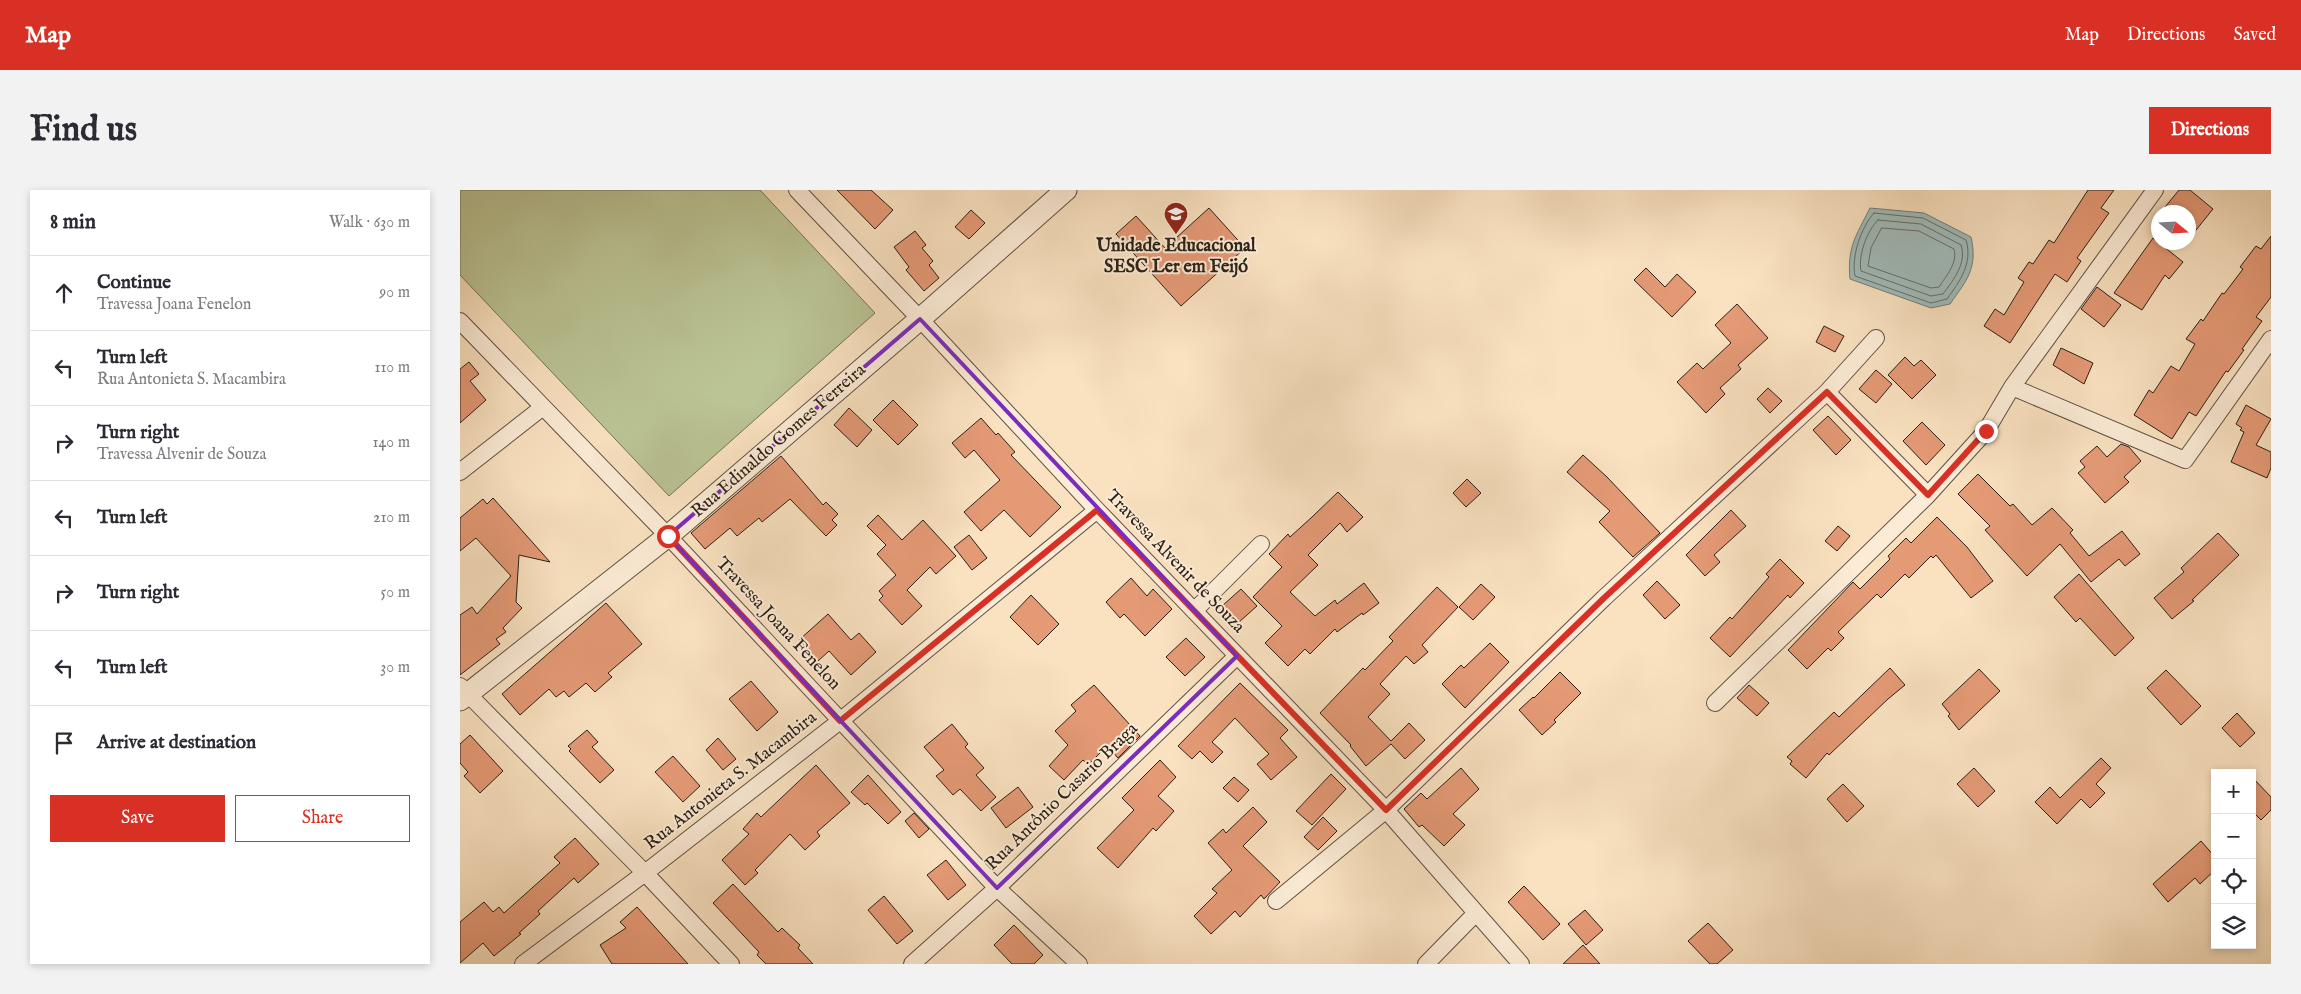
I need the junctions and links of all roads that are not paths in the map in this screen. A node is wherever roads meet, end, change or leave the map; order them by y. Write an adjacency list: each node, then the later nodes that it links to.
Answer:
1 (796, 190): 4 (street, Travessa Alvenir de Souza)
2 (1066, 190): 4 (street, Rua Edinaldo Gomes Ferreira)
3 (2155, 190): 8 (street)
4 (920, 319): 13 (street, Travessa Alvenir de Souza); 14 (street, Rua Edinaldo Gomes Ferreira)
5 (460, 321): 10 (street, Travessa Joana Fenelon)
6 (1876, 338): 9 (street)
7 (2271, 339): 8 (street)
8 (2012, 387): 12 (street)
9 (1827, 392): 12 (street); 21 (street)
10 (543, 408): 11 (street); 14 (street, Travessa Joana Fenelon)
11 (460, 472)
12 (1928, 495): 19 (street)
13 (1097, 510): 16 (street, Travessa Alvenir de Souza); 20 (street, Rua Antonieta S. Macambira)
14 (668, 536): 18 (street, Rua Edinaldo Gomes Ferreira); 20 (street, Travessa Joana Fenelon)
15 (1261, 544): 16 (street)
16 (1194, 611): 17 (street, Travessa Alvenir de Souza)
17 (1237, 656): 21 (street, Travessa Alvenir de Souza); 23 (street, Rua Antônio Casario Braga)
18 (463, 693): 22 (street)
19 (1715, 703)
20 (840, 721): 22 (street, Rua Antonieta S. Macambira); 23 (street, Travessa Joana Fenelon)
21 (1386, 810): 24 (street); 25 (street, Travessa Alvenir de Souza)
22 (645, 873): 27 (street, Rua Antonieta S. Macambira); 28 (street)
23 (997, 888): 26 (street, Travessa Joana Fenelon); 29 (street, Rua Antônio Casario Braga)
24 (1276, 901)
25 (1475, 914): 30 (street); 31 (street, Travessa Alvenir de Souza)
26 (1073, 959)
27 (524, 964)
28 (732, 964)
29 (912, 964)
30 (1426, 964)
31 (1521, 964)

